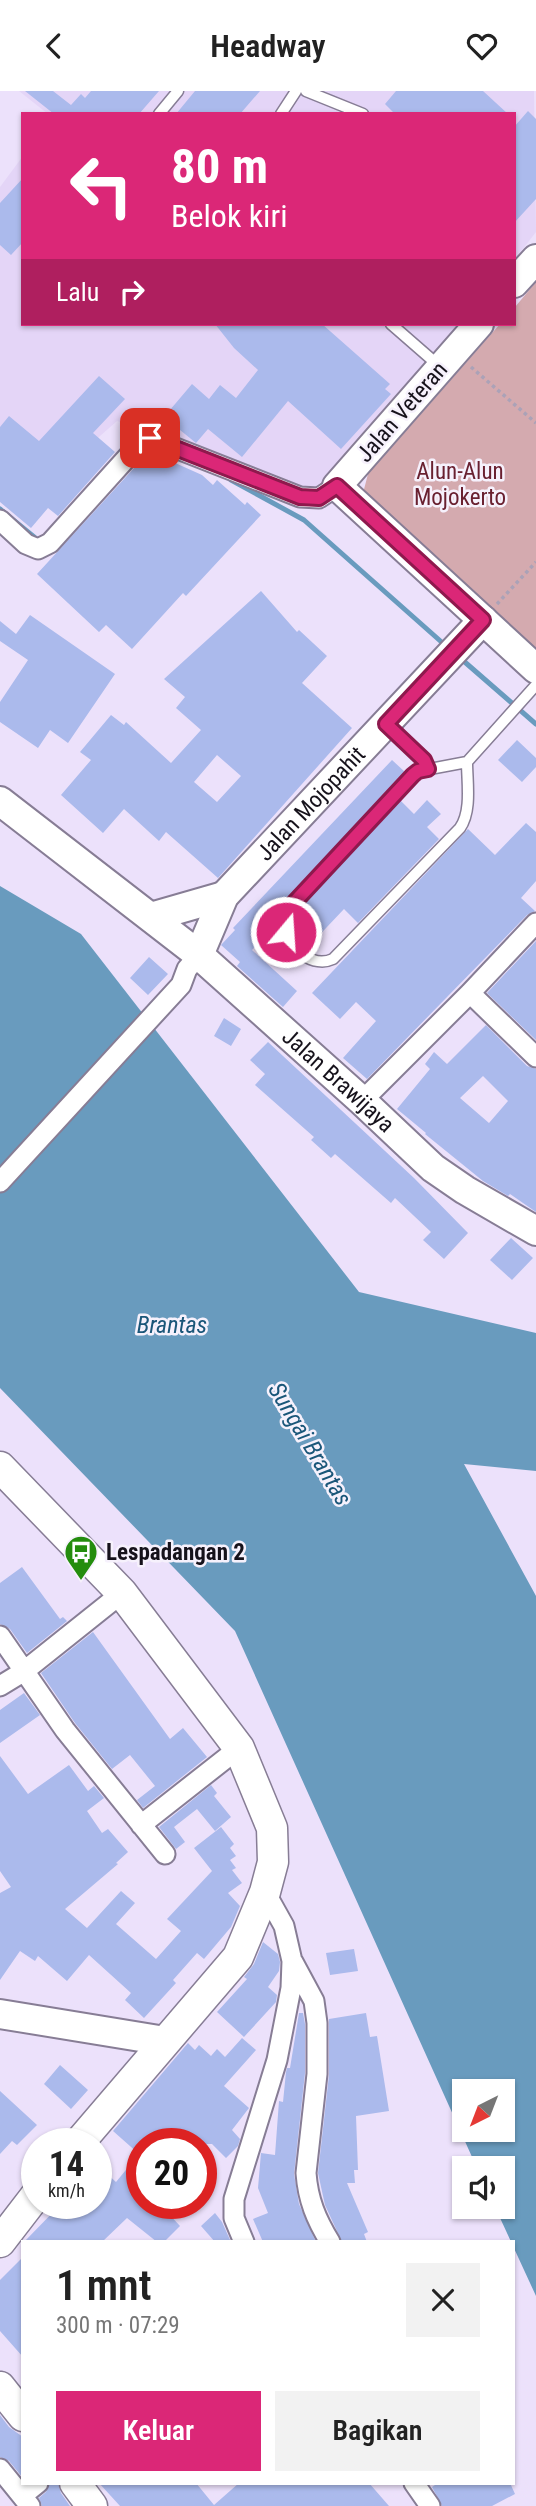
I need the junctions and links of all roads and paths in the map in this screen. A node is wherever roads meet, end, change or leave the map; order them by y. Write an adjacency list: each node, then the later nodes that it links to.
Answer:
1 (178, 91): 4 (lane)
2 (296, 91): 5 (lane)
3 (306, 91): 6 (lane)
4 (161, 112)
5 (282, 112)
6 (358, 112)
7 (536, 259): 8 (street)
8 (516, 281)
9 (394, 326): 11 (lane)
10 (477, 326): 11 (street, Jalan Veteran)
11 (447, 360): 12 (path); 13 (street, Jalan Veteran)
12 (536, 423)
13 (328, 492): 14 (street); 16 (street)
14 (0, 520)
15 (536, 562): 16 (path)
16 (474, 629): 17 (street); 18 (street, Jalan Mojopahit)
17 (534, 681): 19 (lane)
18 (386, 724): 20 (lane); 22 (street, Jalan Mojopahit)
19 (467, 762): 20 (lane); 20 (lane)
20 (428, 769)
21 (0, 801): 23 (street, Jalan Brawijaya)
22 (224, 896): 23 (street); 25 (street, Jalan Mojopahit)
23 (150, 917): 25 (street, Jalan Brawijaya)
24 (536, 923): 26 (street)
25 (185, 971): 28 (street, Jalan Brawijaya); 29 (street); 30 (street)
26 (470, 993): 27 (street); 28 (street)
27 (536, 1057)
28 (362, 1101): 31 (street, Jalan Brawijaya)
29 (0, 1162)
30 (0, 1182)
31 (536, 1231)
32 (0, 1467): 33 (main road)
33 (122, 1593): 35 (street); 37 (main road)
34 (0, 1636): 35 (street)
35 (23, 1672): 36 (street); 38 (street)
36 (0, 1686)
37 (239, 1748): 38 (street); 40 (main road)
38 (141, 1825): 39 (street)
39 (165, 1854)
40 (265, 1892): 41 (street); 43 (main road)
41 (292, 1961): 46 (street); 47 (street)
42 (0, 2014): 43 (street)
43 (165, 2041): 44 (main road)
44 (92, 2128)
45 (21, 2215): 48 (main road)
46 (243, 2240)
47 (329, 2240)
48 (0, 2242)
49 (0, 2387): 50 (main road)
50 (21, 2413)
51 (0, 2469): 55 (street)
52 (37, 2485): 55 (street)
53 (76, 2485): 56 (main road)
54 (415, 2485): 57 (street)
55 (26, 2501)
56 (92, 2506)
57 (430, 2506)

